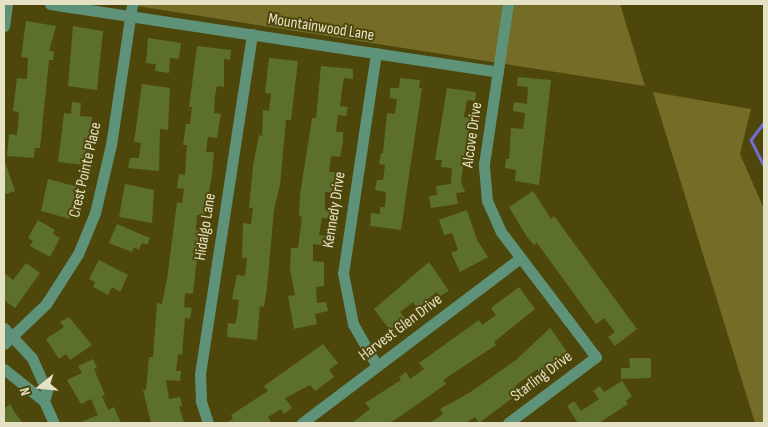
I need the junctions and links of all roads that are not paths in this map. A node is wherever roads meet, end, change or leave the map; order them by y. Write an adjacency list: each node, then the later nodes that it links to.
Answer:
1 (7, 4): 6 (street)
2 (50, 4): 5 (street, Mountainwood Lane)
3 (132, 4): 5 (street, Crest Pointe Place)
4 (508, 4): 9 (street, Alcove Drive)
5 (130, 16): 7 (street, Mountainwood Lane); 12 (street, Crest Pointe Place)
6 (4, 26)
7 (252, 34): 8 (street, Mountainwood Lane); 19 (street, Hidalgo Lane)
8 (376, 53): 9 (street, Mountainwood Lane); 15 (street, Kennedy Drive)
9 (498, 72): 10 (street, Alcove Drive)
10 (520, 258): 14 (street, Alcove Drive); 15 (street, Harvest Glen Drive)
11 (4, 328): 12 (street)
12 (14, 337): 13 (street, Crest Pointe Place); 17 (street)
13 (4, 344)
14 (596, 357): 21 (street, Starling Drive)
15 (377, 366): 20 (street, Harvest Glen Drive)
16 (4, 369): 17 (street)
17 (44, 401): 18 (street)
18 (54, 423)
19 (208, 423)
20 (302, 423)
21 (508, 423)

